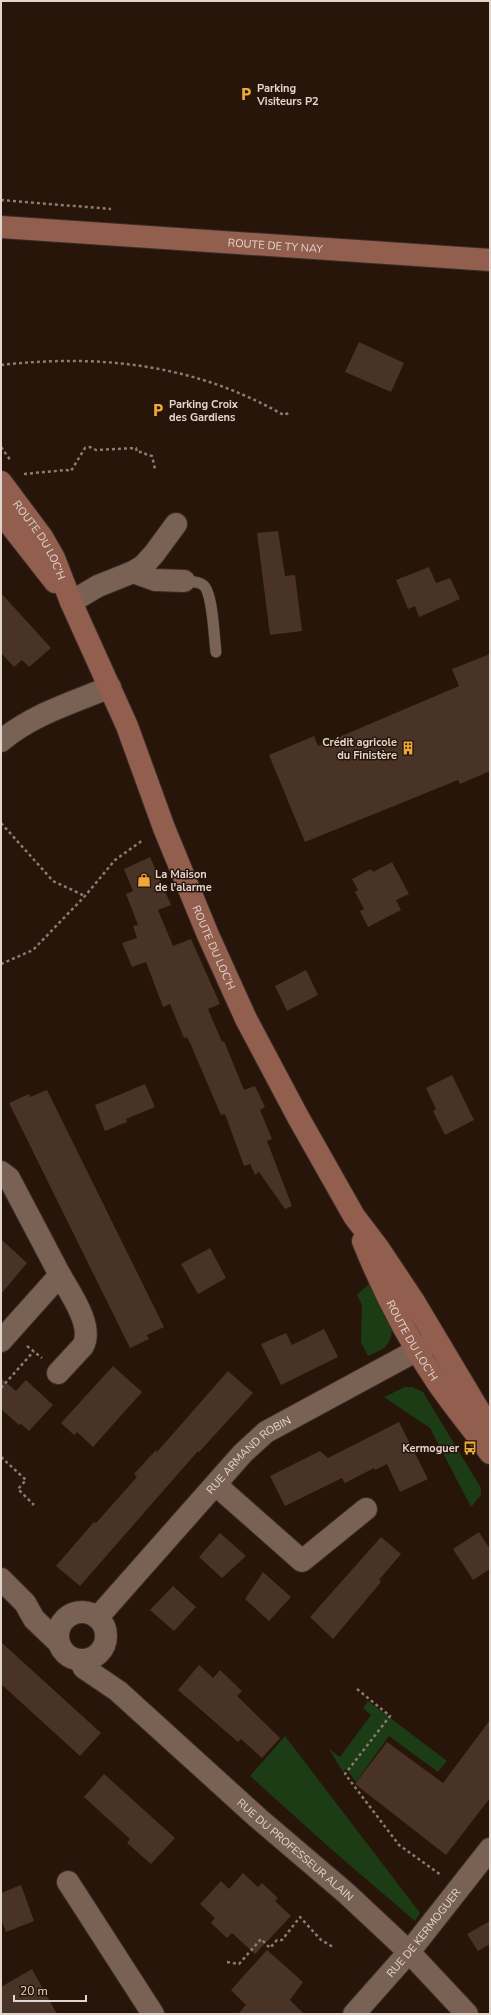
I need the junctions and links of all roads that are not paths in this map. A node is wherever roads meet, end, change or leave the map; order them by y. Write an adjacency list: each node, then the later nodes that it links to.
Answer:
1 (1, 227): 2 (main road, ROUTE DE TY NAY)
2 (61, 232): 3 (main road, ROUTE DE TY NAY); 4 (main road, ROUTE DE TY NAY)
3 (1, 240)
4 (490, 260)
5 (4, 497): 9 (main road, ROUTE DU LOC'H)
6 (176, 524): 7 (street)
7 (133, 572): 8 (street); 9 (street)
8 (184, 581): 10 (lane)
9 (71, 602): 11 (main road, ROUTE DU LOC'H)
10 (216, 652)
11 (110, 687): 12 (street); 14 (main road, ROUTE DU LOC'H)
12 (1, 741)
13 (1, 1172): 15 (street)
14 (354, 1216): 17 (main road, ROUTE DU LOC'H); 18 (main road, ROUTE DU LOC'H)
15 (60, 1275): 16 (street); 19 (street)
16 (6, 1336)
17 (437, 1339): 18 (street, RUE ARMAND ROBIN); 20 (main road, ROUTE DU LOC'H)
18 (417, 1351): 21 (main road, ROUTE DU LOC'H); 22 (street, RUE ARMAND ROBIN)
19 (58, 1373)
20 (490, 1429)
21 (490, 1453)
22 (216, 1485): 23 (street); 26 (street, RUE ARMAND ROBIN)
23 (366, 1509)
24 (1, 1579): 25 (street)
25 (25, 1603): 27 (street); 28 (street)
26 (98, 1617): 27 (street); 29 (street)
27 (66, 1618): 28 (street)
28 (59, 1643): 30 (street)
29 (102, 1650): 30 (street); 31 (street, RUE DU PROFESSEUR ALAIN)
30 (80, 1660): 31 (street, RUE DU PROFESSEUR ALAIN)
31 (118, 1691): 34 (street, RUE DU PROFESSEUR ALAIN)
32 (490, 1849): 34 (street, RUE DE KERMOGUER)
33 (68, 1882): 35 (street)
34 (409, 1952): 36 (street, RUE DE KERMOGUER); 37 (street, RUE DU PROFESSEUR ALAIN)
35 (153, 2014)
36 (354, 2014)
37 (467, 2014)

